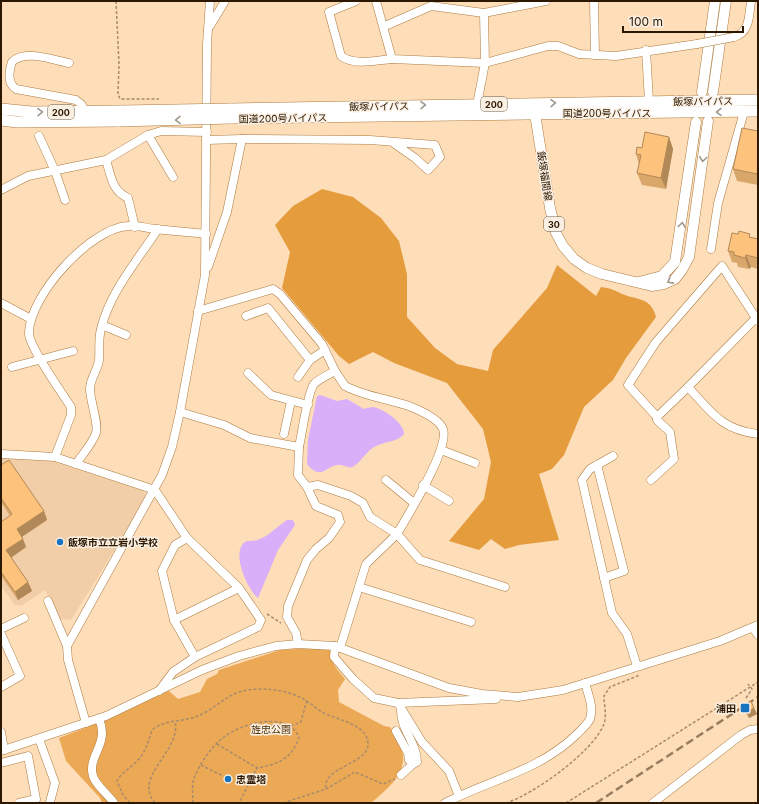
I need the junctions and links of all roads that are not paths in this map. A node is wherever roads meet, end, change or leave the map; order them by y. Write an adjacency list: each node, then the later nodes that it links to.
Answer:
1 (210, 1): 12 (street)
2 (225, 1): 12 (street)
3 (356, 1): 15 (street)
4 (376, 1): 11 (street)
5 (546, 1): 10 (street)
6 (594, 1): 14 (street)
7 (715, 1): 18 (main road)
8 (726, 1): 19 (main road)
9 (751, 1): 13 (street, bridge)
10 (484, 13): 11 (street); 17 (street)
11 (384, 26): 15 (street)
12 (208, 32): 37 (street)
13 (646, 50): 14 (street); 21 (street)
14 (595, 55): 17 (street)
15 (392, 59): 17 (street)
16 (69, 63): 25 (street)
17 (485, 63): 24 (street)
18 (702, 92)
19 (713, 92)
20 (758, 100): 21 (highway, 飯塚バイパス / 200)
21 (649, 101): 24 (highway, 飯塚バイパス / 200, one-way to 21)
22 (1, 104): 30 (highway)
23 (1, 109): 30 (highway, 200)
24 (476, 109): 28 (highway, 国道200号バイパス / 200); 29 (highway, 国道200号バイパス / 200, bridge)
25 (85, 111): 29 (highway, 200); 30 (highway, 200, one-way to 25)
26 (744, 112): 27 (highway, 国道200号バイパス / 200); 28 (highway, 国道200号バイパス / 200, one-way to 28); 48 (street)
27 (758, 112)
28 (535, 114): 50 (main road, 飯塚福間線 / 30)
29 (120, 116): 30 (highway, 国道200号バイパス / 200)
30 (18, 117): 31 (highway, 国道200号バイパス / 200); 34 (highway)
31 (1, 120)
32 (708, 120): 50 (main road, 飯塚福間線 / 30, one-way to 50)
33 (696, 122): 50 (main road, 飯塚福間線 / 30, one-way to 33)
34 (1, 124)
35 (148, 135): 37 (street); 40 (street); 42 (street)
36 (39, 136): 41 (street)
37 (206, 136): 38 (street); 47 (street)
38 (242, 139): 39 (street); 49 (street)
39 (392, 142): 39 (street)
40 (106, 160): 41 (street); 45 (street)
41 (55, 171): 43 (street); 44 (street)
42 (173, 176)
43 (1, 190)
44 (65, 200)
45 (134, 227): 46 (street); 54 (street)
46 (158, 229): 47 (street); 56 (street)
47 (206, 234): 49 (street)
48 (711, 249)
49 (205, 276): 52 (street)
50 (639, 282)
51 (1, 303): 54 (street)
52 (198, 311): 58 (street); 69 (street)
53 (246, 316): 61 (street)
54 (31, 319): 60 (street)
55 (757, 320): 66 (street); 70 (street)
56 (102, 326): 57 (street); 79 (street)
57 (126, 335)
58 (325, 350): 61 (street); 63 (street)
59 (73, 351): 60 (street)
60 (41, 359): 62 (street); 77 (street)
61 (310, 360): 65 (street)
62 (12, 367)
63 (335, 371): 68 (street); 74 (street)
64 (248, 373): 67 (street)
65 (298, 377)
66 (688, 387): 70 (street); 72 (street)
67 (291, 401): 68 (street); 71 (street)
68 (308, 405): 73 (street)
69 (180, 412): 73 (street); 85 (street)
70 (658, 417): 82 (street)
71 (284, 434)
72 (758, 434)
73 (299, 448): 84 (street)
74 (441, 450): 78 (street); 83 (street)
75 (1, 454): 77 (street)
76 (613, 456): 80 (street)
77 (55, 457): 79 (street)
78 (475, 463)
79 (76, 464): 85 (street)
80 (597, 465): 90 (street); 90 (street)
81 (386, 480): 87 (street)
82 (651, 480)
83 (424, 485): 86 (street); 87 (street)
84 (307, 487): 88 (street); 101 (street)
85 (155, 490): 89 (street); 102 (street)
86 (449, 501)
87 (414, 503): 88 (street)
88 (397, 534): 91 (street); 92 (street)
89 (187, 538): 93 (street); 96 (street)
90 (604, 578): 105 (street)
91 (359, 587): 97 (street); 103 (street)
92 (505, 587)
93 (239, 588): 96 (street); 104 (street)
94 (48, 601): 102 (street)
95 (24, 618): 98 (street)
96 (174, 620): 104 (street)
97 (471, 622)
98 (1, 629)
99 (756, 629): 105 (street)
100 (1, 634): 107 (street)
101 (298, 644): 103 (street); 108 (street)
102 (67, 646): 112 (street)
103 (337, 647): 109 (street); 110 (street)
104 (194, 657): 108 (street)
105 (637, 666): 106 (street)
106 (585, 683): 109 (street); 121 (street)
107 (1, 687)
108 (158, 692): 111 (street)
109 (518, 697): 110 (street)
110 (399, 705): 119 (street); 121 (street)
111 (99, 718): 112 (street); 124 (street)
112 (86, 723): 116 (street)
113 (758, 729): 126 (street)
114 (396, 731): 119 (street)
115 (1, 732): 117 (street)
116 (39, 738): 117 (street); 122 (street)
117 (3, 751)
118 (1, 763): 123 (street)
119 (413, 764): 120 (street)
120 (402, 775)
121 (459, 796): 125 (street)
122 (50, 802)
123 (19, 803)
124 (114, 803)
125 (445, 803)
126 (653, 803)

